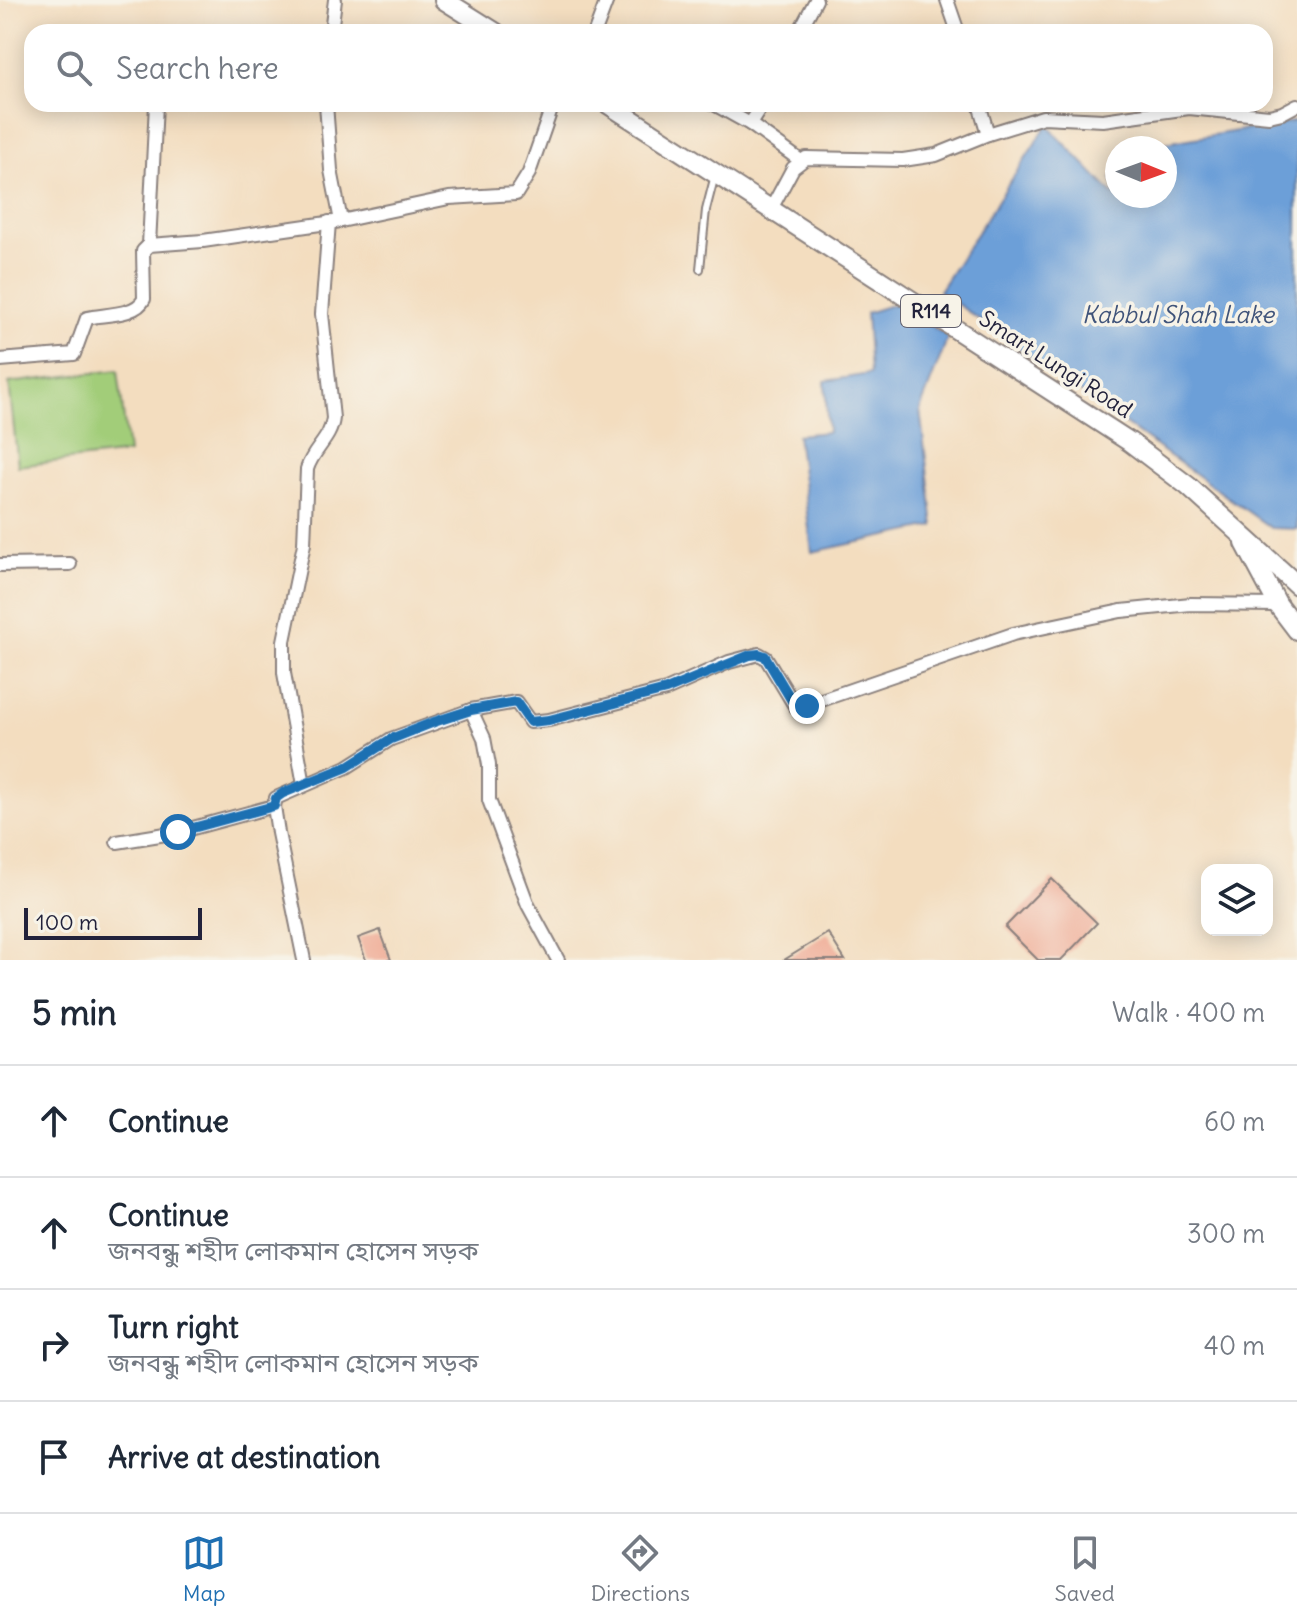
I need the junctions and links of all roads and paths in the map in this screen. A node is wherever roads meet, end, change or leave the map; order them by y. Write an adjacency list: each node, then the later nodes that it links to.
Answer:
1 (335, 0): 6 (street)
2 (444, 0): 7 (main road)
3 (607, 0): 8 (street)
4 (816, 0): 9 (street)
5 (947, 0): 10 (street)
6 (332, 24)
7 (482, 24)
8 (599, 24)
9 (803, 24)
10 (955, 24)
11 (1297, 105): 21 (street)
12 (156, 112): 29 (street)
13 (327, 112): 28 (street)
14 (551, 112): 23 (street)
15 (556, 112): 23 (street)
16 (620, 112): 26 (main road, Smart Lungi Road / R114)
17 (728, 112): 22 (street)
18 (758, 112): 22 (street)
19 (981, 112): 24 (street)
20 (1160, 112): 24 (street)
21 (1229, 112)
22 (750, 124): 25 (street)
23 (547, 125): 28 (street)
24 (988, 134): 25 (street)
25 (801, 161): 27 (street)
26 (715, 175): 27 (main road, Smart Lungi Road / R114); 30 (lane)
27 (771, 209): 32 (main road, Smart Lungi Road / R114)
28 (335, 222): 29 (street); 39 (street)
29 (149, 245): 31 (street)
30 (700, 269)
31 (0, 360)
32 (1241, 535): 35 (main road, Smart Lungi Road / R114); 36 (main road, R114)
33 (70, 564): 34 (street)
34 (0, 565)
35 (1297, 585)
36 (1278, 605): 37 (main road, R114); 38 (street)
37 (1297, 630)
38 (471, 710): 39 (street); 43 (street)
39 (304, 785): 40 (street)
40 (274, 806): 41 (street); 42 (street)
41 (117, 842)
42 (304, 960)
43 (558, 960)

